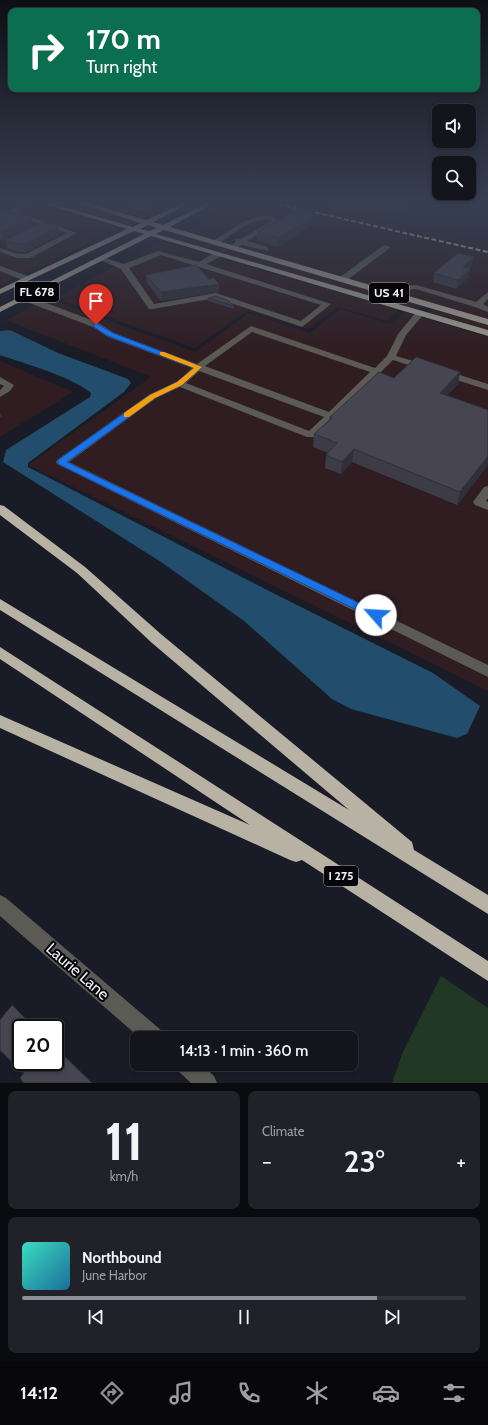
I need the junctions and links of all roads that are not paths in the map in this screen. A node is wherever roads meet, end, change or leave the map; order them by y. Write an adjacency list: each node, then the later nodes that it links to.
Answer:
1 (12, 255): 2 (street)
2 (31, 255)
3 (81, 255): 15 (main road, FL 678)
4 (111, 255): 10 (main road, FL 678)
5 (157, 255): 12 (street)
6 (166, 255): 11 (street)
7 (217, 255): 11 (street); 26 (main road, US 41)
8 (259, 255): 16 (main road, US 41)
9 (377, 255): 16 (street)
10 (102, 259): 12 (street); 21 (main road, FL 678)
11 (200, 265): 12 (street); 14 (street)
12 (124, 267)
13 (0, 268): 15 (street)
14 (182, 270)
15 (28, 279): 17 (main road, FL 678)
16 (343, 279): 20 (main road, US 41)
17 (0, 292)
18 (441, 294): 20 (street); 22 (street); 23 (street)
19 (488, 294): 23 (street)
20 (395, 295): 22 (main road, US 41)
21 (25, 298): 24 (main road, FL 678); 30 (street)
22 (429, 305): 26 (main road); 27 (main road, US 41)
23 (478, 306): 25 (street)
24 (0, 310)
25 (488, 310)
26 (420, 313): 28 (main road, US 41); 29 (street)
27 (488, 322)
28 (488, 333)
29 (391, 356): 31 (street); 34 (street)
30 (198, 367): 31 (street); 33 (street); 36 (street)
31 (376, 371): 36 (street)
32 (0, 380): 35 (street)
33 (180, 384): 36 (street); 42 (street)
34 (488, 387)
35 (0, 394)
36 (330, 416)
37 (488, 490): 38 (street)
38 (488, 506)
39 (0, 509): 45 (highway)
40 (0, 604): 45 (highway)
41 (0, 652): 44 (highway, I 275)
42 (488, 670)
43 (0, 721): 44 (highway)
44 (332, 871): 48 (highway, I 275)
45 (438, 874): 47 (highway)
46 (0, 904): 49 (street, Laurie Lane)
47 (488, 905)
48 (488, 972)
49 (147, 1031)
50 (193, 1071): 51 (street)
51 (207, 1083)

